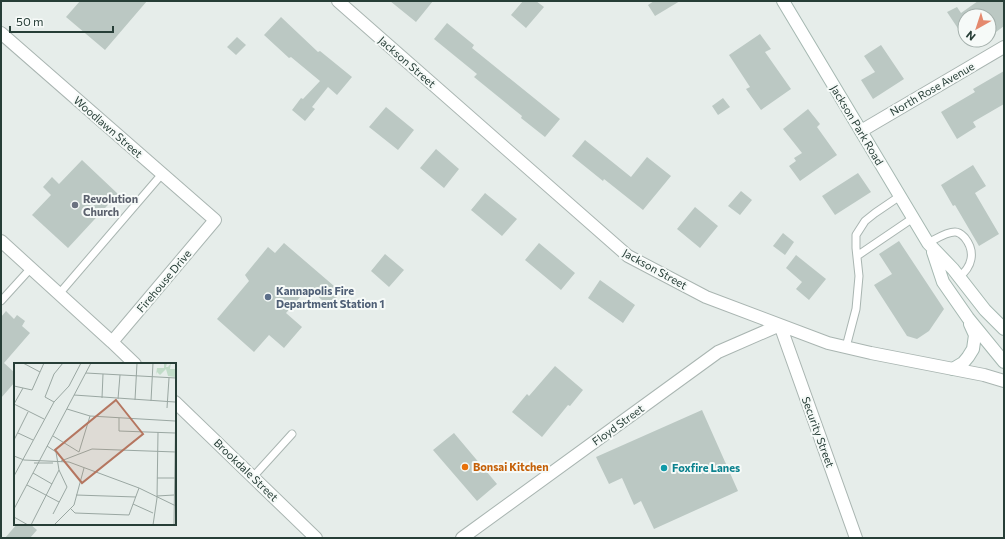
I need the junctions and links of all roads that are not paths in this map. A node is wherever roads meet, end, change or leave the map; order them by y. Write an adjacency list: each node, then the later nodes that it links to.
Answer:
1 (338, 1): 18 (street, Jackson Street)
2 (783, 1): 5 (street, Jackson Park Road)
3 (1, 33): 6 (street, Woodlawn Street)
4 (1004, 46): 5 (street, North Rose Avenue)
5 (861, 130): 7 (street, Jackson Park Road)
6 (162, 174): 9 (street, Woodlawn Street); 15 (lane)
7 (900, 196): 8 (street, Jackson Park Road); 12 (lane)
8 (913, 218): 11 (street, Jackson Park Road); 12 (lane)
9 (216, 220): 20 (street, Firehouse Drive)
10 (1, 241): 13 (street)
11 (930, 246): 14 (street, Jackson Park Road); 14 (lane); 17 (street, Jackson Park Road)
12 (856, 256): 21 (lane)
13 (31, 268): 15 (street); 16 (lane)
14 (959, 277): 19 (street, Jackson Park Road)
15 (59, 294): 20 (street)
16 (1, 301)
17 (968, 318): 22 (street, Jackson Park Road); 24 (street)
18 (780, 325): 21 (street, Jackson Street); 30 (street, Floyd Street); 31 (street, Security Street)
19 (1004, 329)
20 (112, 342): 23 (street)
21 (846, 348): 24 (street, Jackson Street)
22 (1004, 362)
23 (134, 363)
24 (953, 369): 25 (street, Jackson Street)
25 (1004, 381)
26 (176, 403): 28 (street, Brookdale Street)
27 (292, 434): 28 (lane)
28 (252, 477): 29 (street, Brookdale Street)
29 (316, 538)
30 (462, 538)
31 (856, 538)

